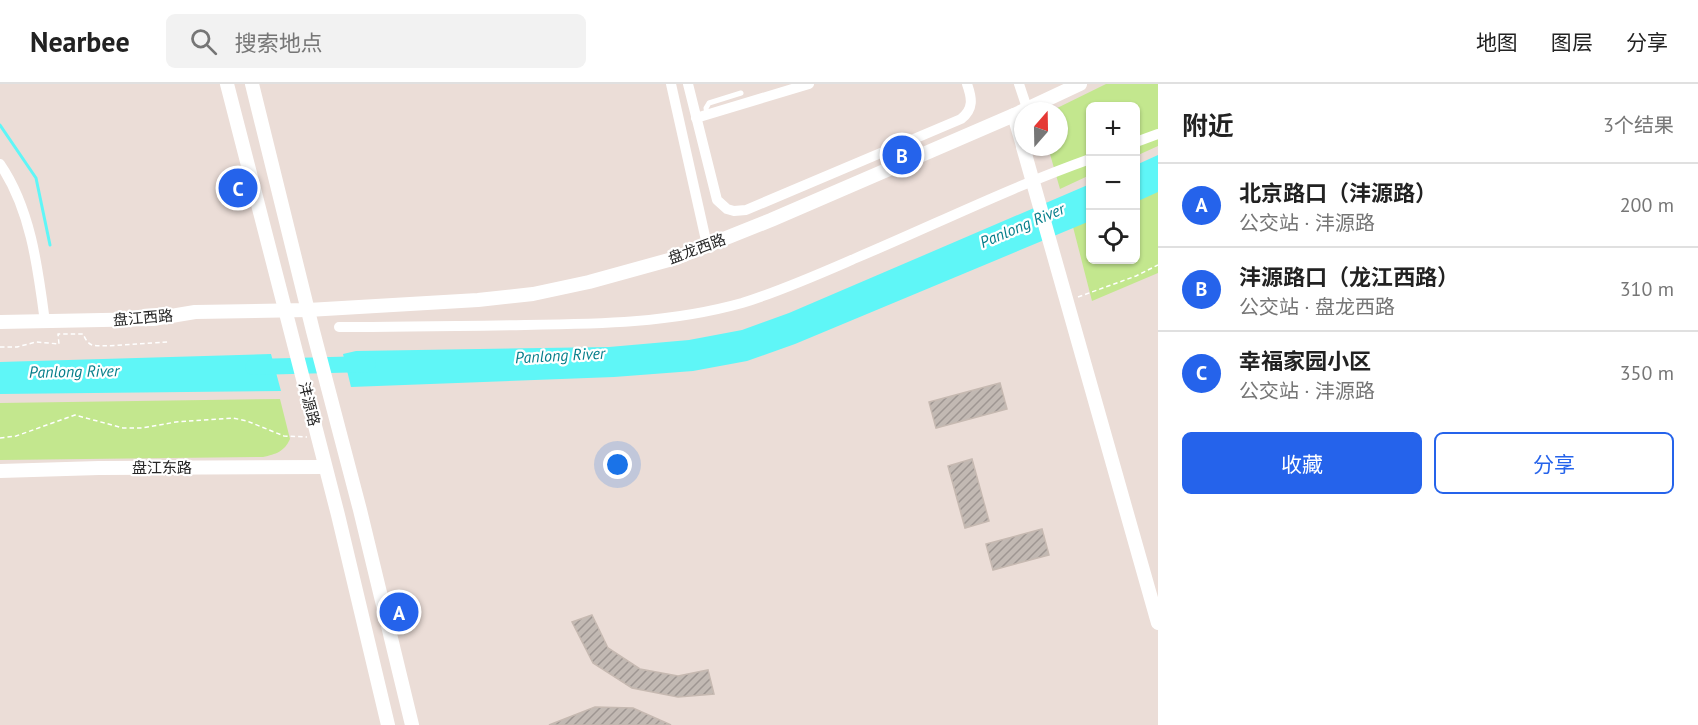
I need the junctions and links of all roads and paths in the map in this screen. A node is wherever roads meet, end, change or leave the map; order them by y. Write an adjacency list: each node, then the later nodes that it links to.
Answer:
1 (227, 84): 23 (main road, 沣源路)
2 (252, 84): 24 (main road, 沣源路)
3 (671, 84): 20 (street)
4 (688, 84): 13 (street)
5 (809, 84): 13 (street)
6 (967, 84): 13 (street)
7 (1019, 84): 10 (street)
8 (1080, 84): 11 (main road, 盘龙西路)
9 (741, 93): 13 (lane)
10 (1020, 102)
11 (1041, 102)
12 (1014, 114): 20 (main road, 盘龙西路)
13 (702, 116)
14 (1158, 134): 15 (street)
15 (1140, 141)
16 (1025, 156): 19 (main road)
17 (1086, 160): 19 (street)
18 (0, 164): 26 (street)
19 (1032, 180): 22 (main road); 27 (street)
20 (707, 245): 24 (main road, 盘龙西路)
21 (1158, 265): 22 (path)
22 (1066, 302): 34 (main road)
23 (286, 310): 24 (main road, 盘龙西路); 26 (main road, 盘江西路); 31 (main road, 沣源路)
24 (308, 310): 36 (main road, 沣源路)
25 (0, 322): 26 (main road, 盘江西路)
26 (45, 322)
27 (339, 327)
28 (169, 342): 29 (path)
29 (0, 347)
30 (0, 438): 31 (path)
31 (317, 438): 32 (main road, 沣源路)
32 (325, 467): 33 (main road, 盘江东路); 35 (main road, 沣源路)
33 (0, 471)
34 (1157, 619)
35 (388, 725)
36 (412, 725)

